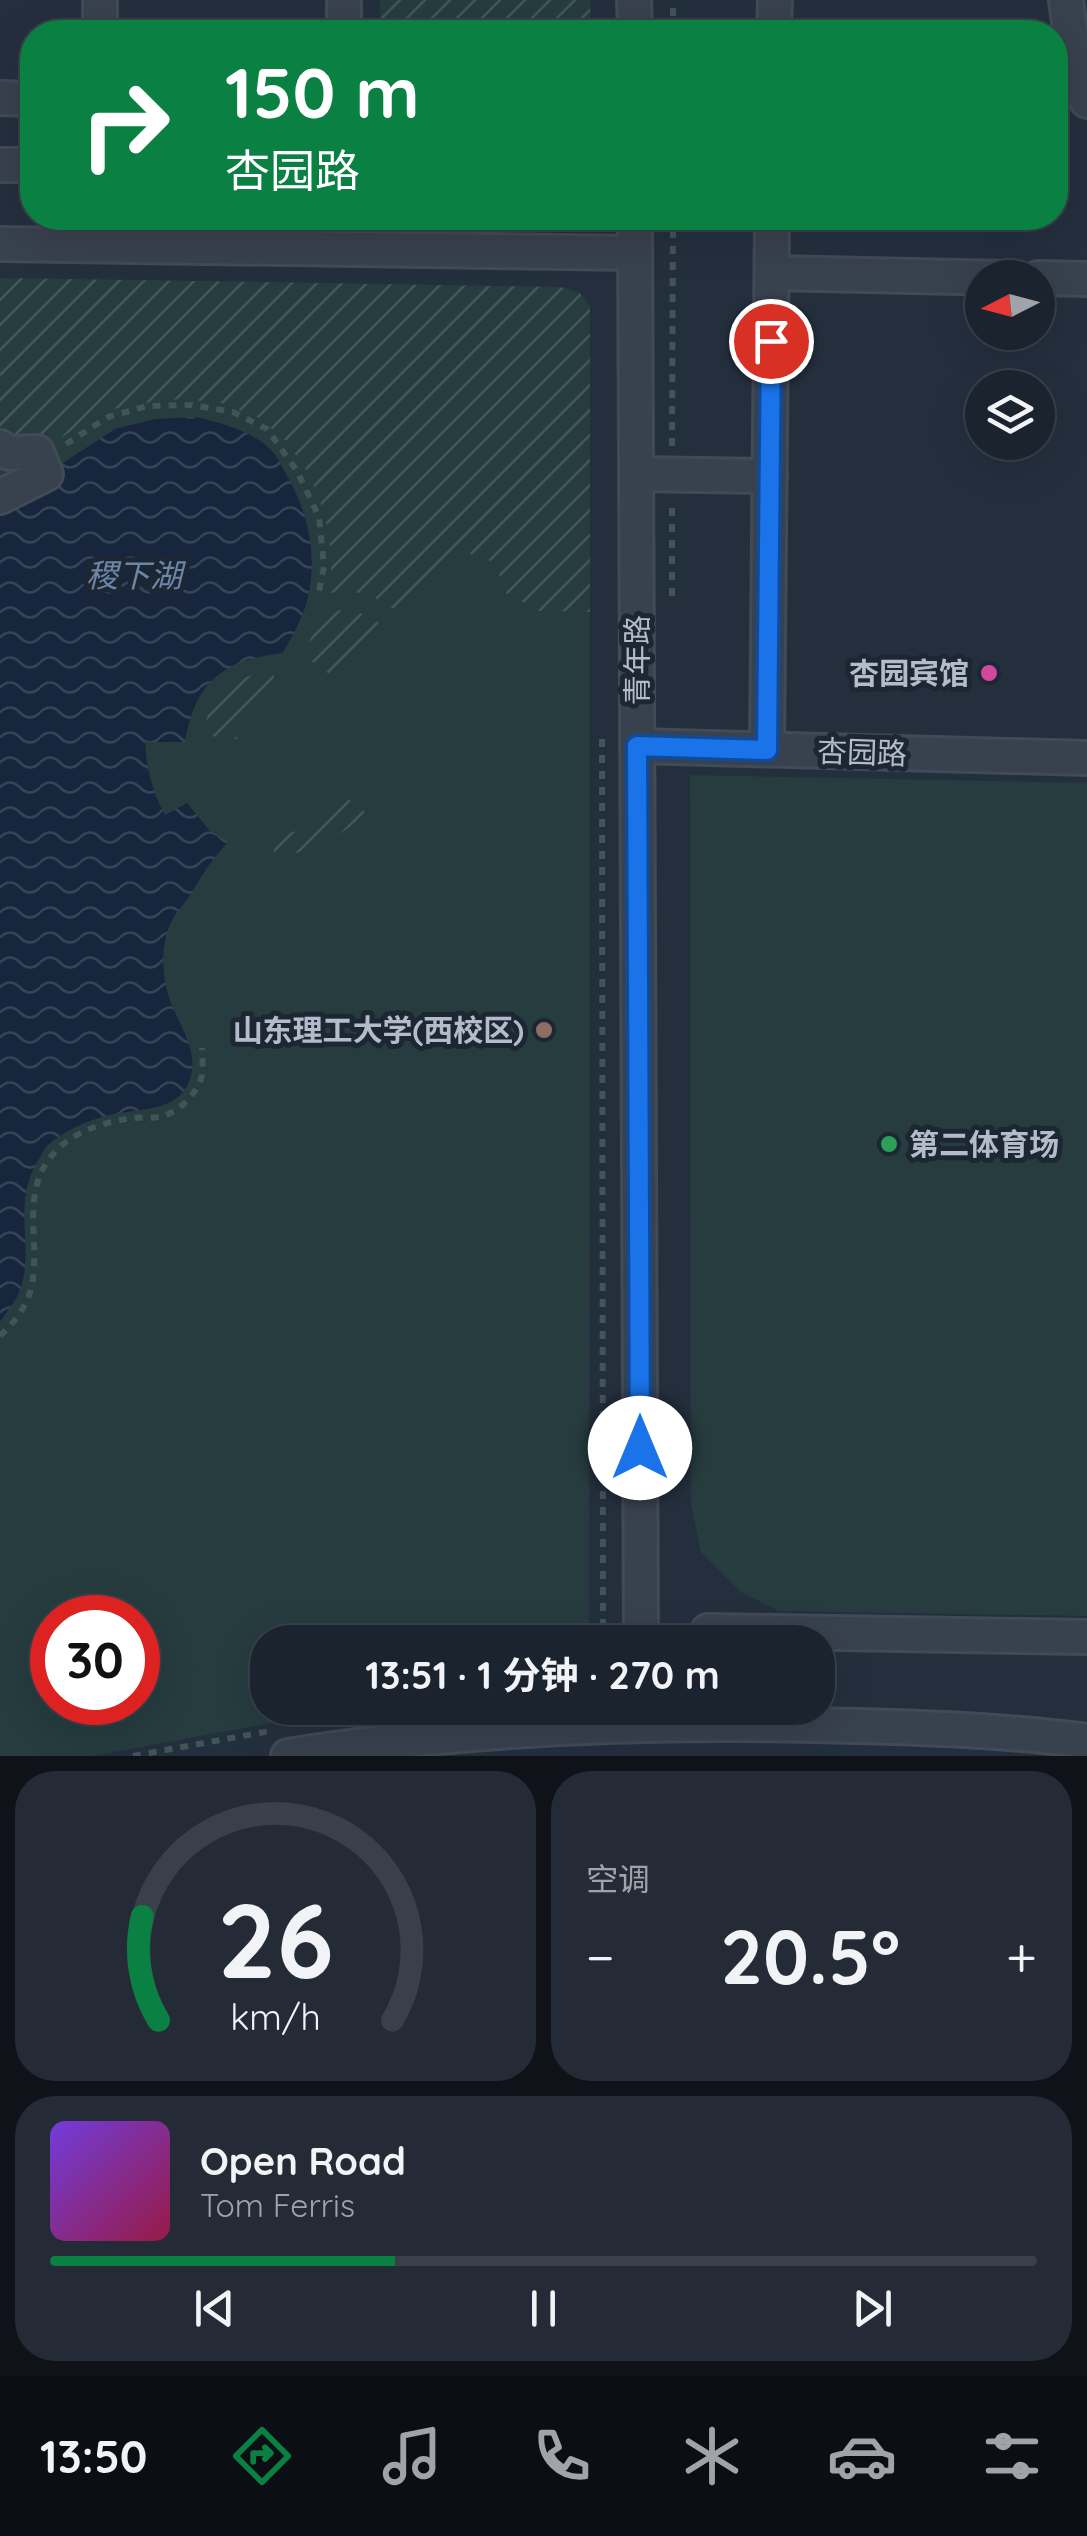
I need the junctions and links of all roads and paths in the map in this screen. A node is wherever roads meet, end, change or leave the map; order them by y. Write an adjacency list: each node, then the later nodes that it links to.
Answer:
1 (1066, 0): 2 (street)
2 (1087, 100)
3 (635, 230): 6 (street, 青年路)
4 (772, 230): 7 (street)
5 (0, 244): 6 (street)
6 (635, 253): 13 (street, 青年路)
7 (772, 273): 8 (street); 14 (street)
8 (965, 277)
9 (1055, 278): 10 (street)
10 (1087, 279)
11 (0, 447): 12 (street)
12 (41, 463): 15 (street); 16 (path)
13 (636, 474): 14 (street); 18 (street, 青年路)
14 (770, 476): 19 (street)
15 (0, 497)
16 (318, 591)
17 (602, 732): 23 (path)
18 (637, 746): 19 (street, 杏园路); 24 (street, 青年路)
19 (767, 750): 20 (street, 杏园路)
20 (1087, 758)
21 (202, 1048): 22 (path)
22 (0, 1336)
23 (604, 1625)
24 (640, 1625)
25 (835, 1633): 26 (street)
26 (1087, 1637)
27 (641, 1729): 28 (street); 29 (street)
28 (1087, 1741)
29 (288, 1756)

